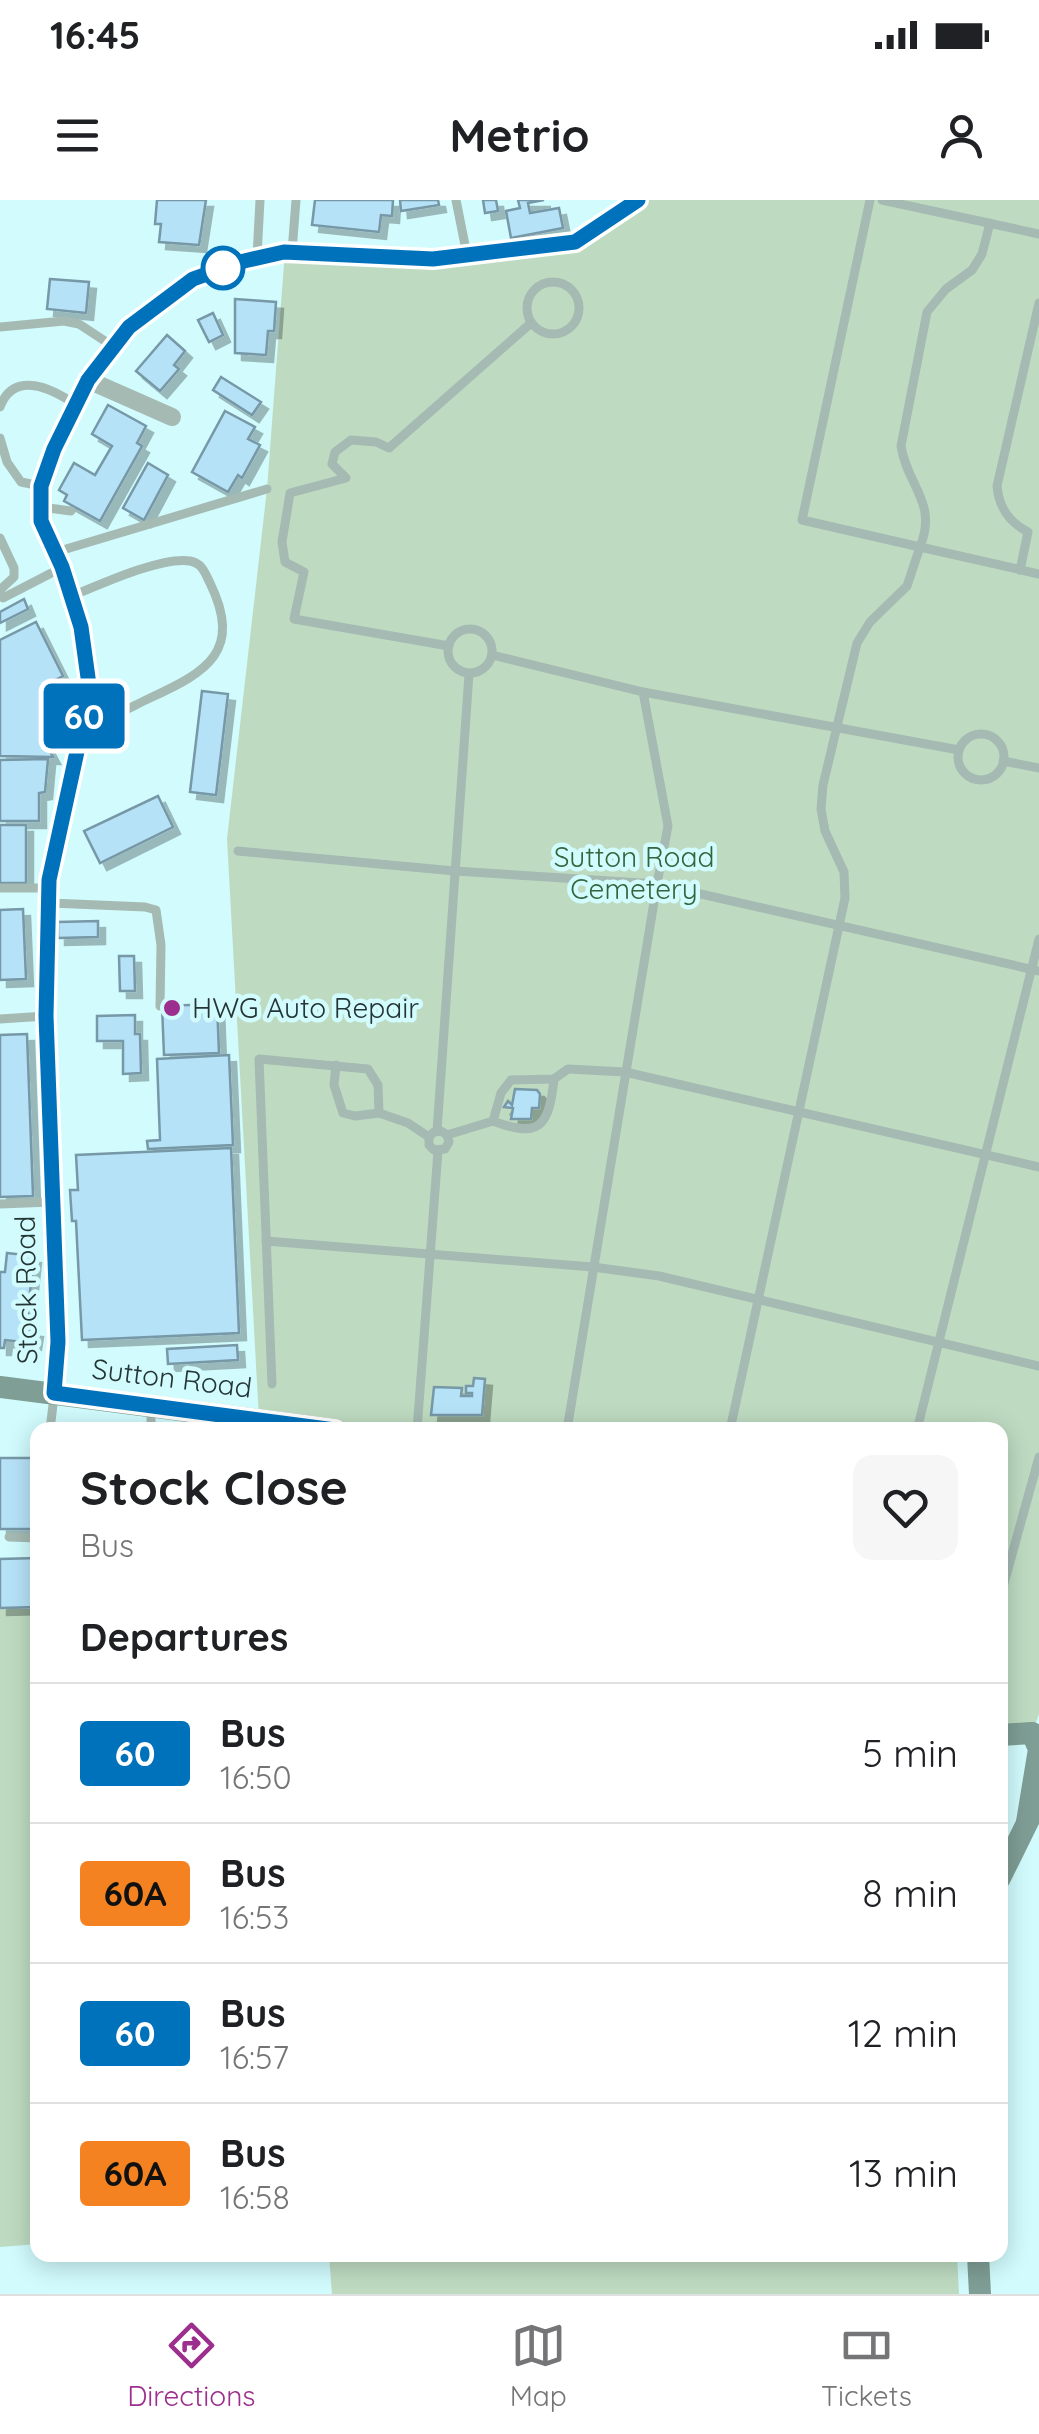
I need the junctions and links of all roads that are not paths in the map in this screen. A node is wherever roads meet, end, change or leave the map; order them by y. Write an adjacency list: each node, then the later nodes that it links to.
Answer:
1 (260, 200): 11 (lane)
2 (296, 200): 9 (lane)
3 (456, 200): 10 (lane)
4 (638, 200): 10 (street, Stock Road)
5 (870, 200): 28 (lane)
6 (882, 200): 7 (lane)
7 (990, 224): 8 (lane); 28 (lane)
8 (1039, 234)
9 (292, 252): 10 (street, Stock Road); 11 (street, Stock Road)
10 (467, 255)
11 (257, 258): 15 (street, Stock Road)
12 (1039, 304): 26 (lane)
13 (531, 323): 13 (lane); 34 (lane)
14 (0, 327): 15 (lane)
15 (114, 346): 16 (street, Stock Road)
16 (88, 380): 17 (street, Stock Road); 19 (street)
17 (76, 405): 18 (lane); 22 (street, Stock Road)
18 (0, 407)
19 (172, 417)
20 (0, 438): 21 (lane)
21 (4, 466): 22 (lane)
22 (41, 486): 24 (street, Stock Road)
23 (268, 489): 29 (lane)
24 (41, 507): 25 (lane); 29 (street, Stock Road)
25 (71, 511)
26 (1033, 531): 30 (lane)
27 (0, 538): 32 (lane)
28 (920, 547): 30 (lane); 39 (lane)
29 (59, 560): 32 (lane); 33 (street, Stock Road)
30 (1020, 570): 31 (lane)
31 (1039, 574)
32 (0, 591)
33 (72, 596): 38 (street, Stock Road); 38 (lane)
34 (448, 646): 35 (lane); 36 (lane)
35 (492, 655): 36 (lane); 37 (lane)
36 (469, 674): 44 (lane)
37 (643, 692): 39 (lane); 45 (lane)
38 (85, 713): 47 (street, Stock Road)
39 (837, 725): 40 (lane); 48 (lane)
40 (959, 750): 41 (lane); 41 (lane)
41 (1003, 760): 42 (lane)
42 (1039, 768)
43 (238, 851): 44 (lane)
44 (455, 871): 45 (lane); 60 (lane)
45 (657, 884): 48 (lane); 55 (lane)
46 (0, 888): 47 (lane)
47 (50, 896): 51 (lane); 52 (street, Stock Road)
48 (840, 926): 50 (lane); 58 (lane)
49 (1039, 939): 50 (lane)
50 (1035, 970): 62 (lane)
51 (160, 1006)
52 (46, 1016): 53 (lane); 64 (street, Stock Road)
53 (0, 1019)
54 (336, 1064): 57 (lane); 57 (lane); 66 (lane)
55 (624, 1072): 56 (lane); 58 (lane); 68 (lane)
56 (554, 1080): 59 (lane); 59 (lane)
57 (379, 1112): 60 (lane)
58 (798, 1114): 62 (lane); 69 (lane)
59 (493, 1121): 60 (lane)
60 (438, 1134): 61 (lane); 61 (lane)
61 (438, 1151): 67 (lane)
62 (987, 1154): 63 (lane); 70 (lane)
63 (1039, 1167)
64 (53, 1202): 65 (lane); 74 (street, Stock Road)
65 (0, 1204)
66 (266, 1241): 67 (lane); 72 (lane)
67 (430, 1255): 68 (lane); 78 (lane)
68 (592, 1267): 69 (lane); 79 (lane)
69 (758, 1301): 70 (lane); 80 (lane)
70 (937, 1343): 71 (lane); 81 (lane)
71 (1039, 1366)
72 (272, 1384)
73 (0, 1388): 74 (street, Sutton Road)
74 (54, 1393): 75 (street, Sutton Road); 76 (lane)
75 (151, 1418): 77 (street, Sutton Road)
76 (51, 1422)
77 (213, 1422)
78 (418, 1422)
79 (568, 1422)
80 (732, 1422)
81 (918, 1422)
82 (1039, 1456): 85 (lane)
83 (9, 1537): 84 (lane)
84 (30, 1538)
85 (1008, 1569)
86 (1037, 1732): 87 (street); 88 (street)
87 (1008, 1734)
88 (1033, 1812): 89 (street)
89 (1008, 1862)
90 (978, 2262): 91 (street)
91 (980, 2294)

